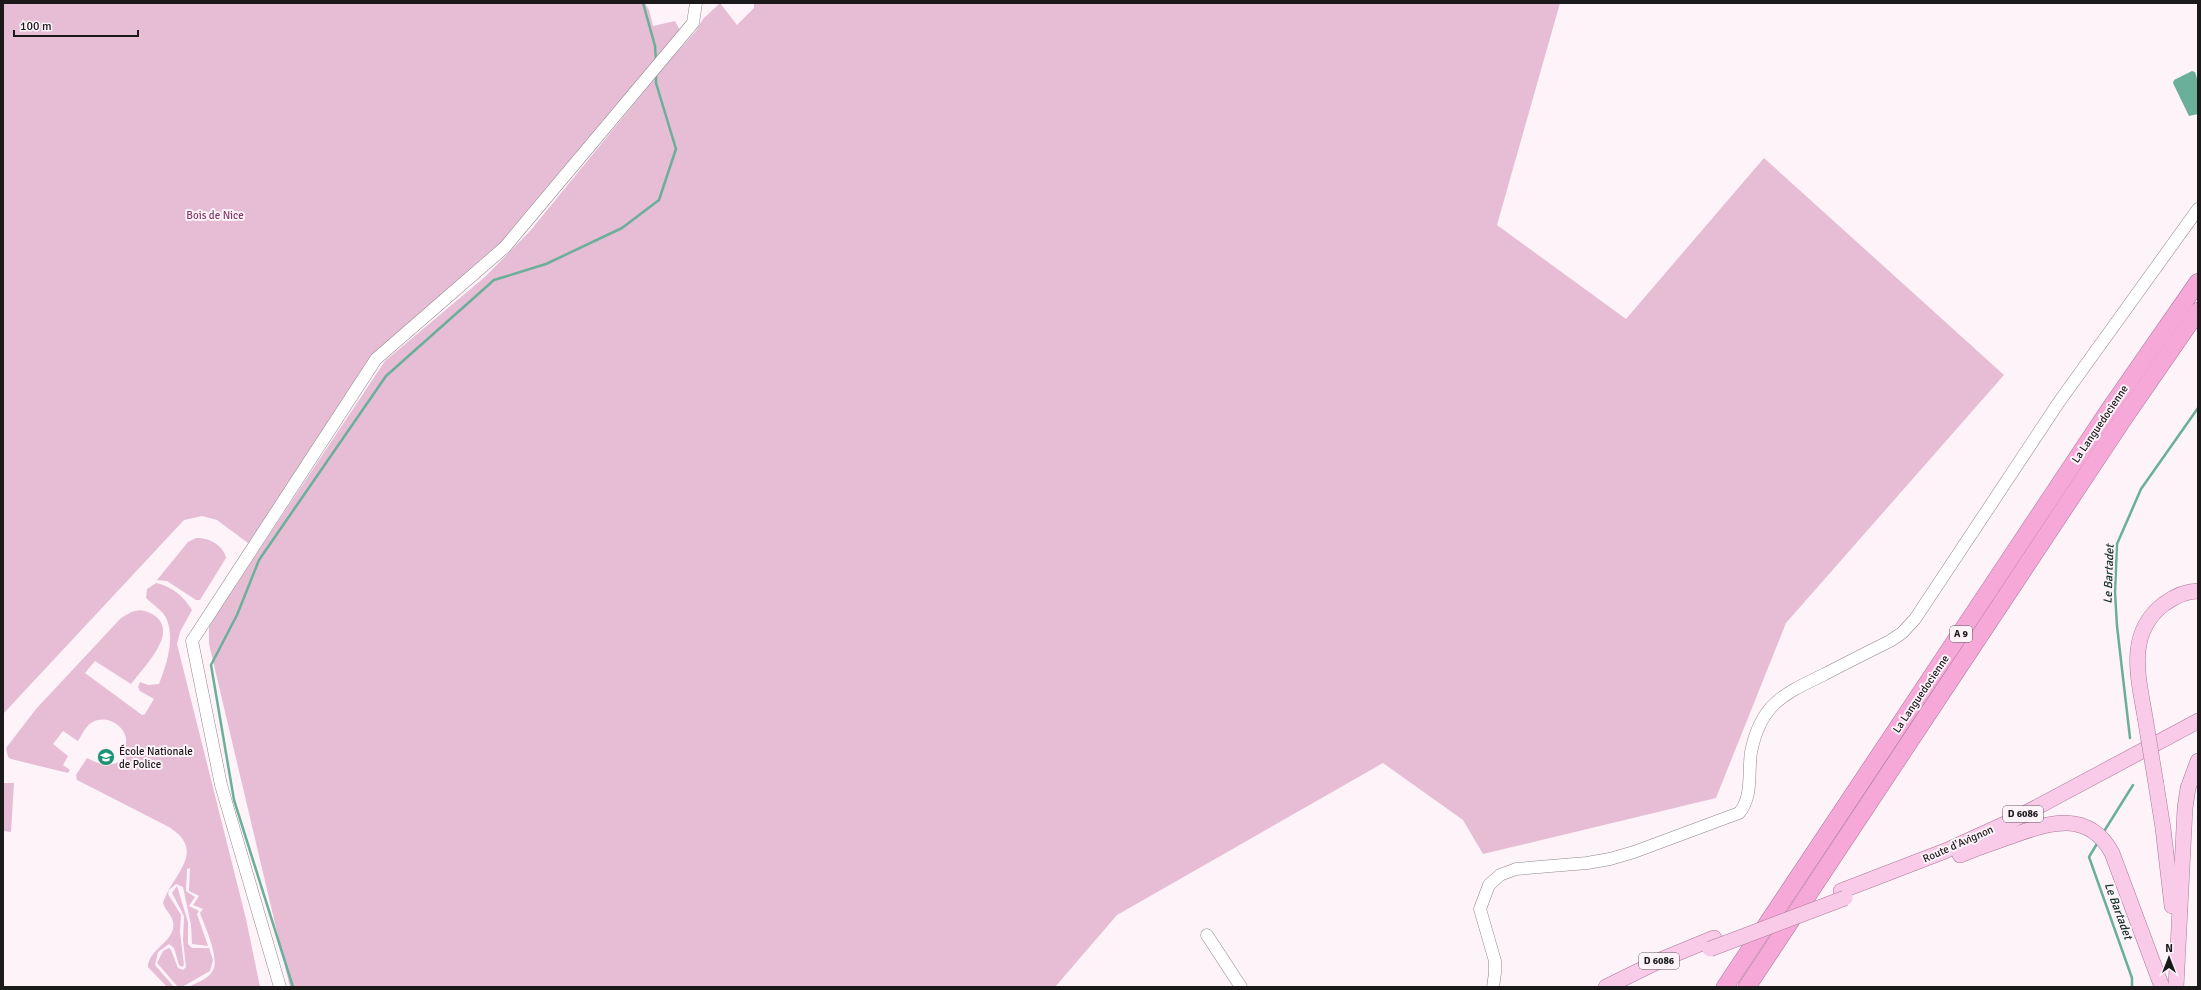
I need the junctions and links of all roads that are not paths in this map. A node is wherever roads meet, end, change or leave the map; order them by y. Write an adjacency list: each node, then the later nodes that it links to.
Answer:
1 (696, 3): 15 (street)
2 (2198, 210): 17 (street)
3 (2198, 282): 20 (highway, La Languedocienne / A 9)
4 (2198, 311): 21 (highway, La Languedocienne / A 9)
5 (2198, 591): 7 (main road)
6 (2198, 596): 7 (main road)
7 (2166, 603): 23 (main road, bridge)
8 (2198, 721): 12 (main road, Route d'Avignon / D 6086)
9 (2198, 732): 11 (main road, Route d'Avignon / D 6086)
10 (2198, 761): 23 (main road)
11 (1960, 855): 12 (main road, Route d'Avignon / D 6086); 22 (main road)
12 (1843, 895): 14 (main road, D 6086, bridge)
13 (1207, 935): 16 (street)
14 (1712, 944): 18 (main road, D 6086); 19 (main road, D 6086)
15 (280, 987)
16 (1241, 987)
17 (1493, 987)
18 (1606, 987)
19 (1624, 987)
20 (1726, 987)
21 (1747, 987)
22 (2162, 987)
23 (2176, 987)

